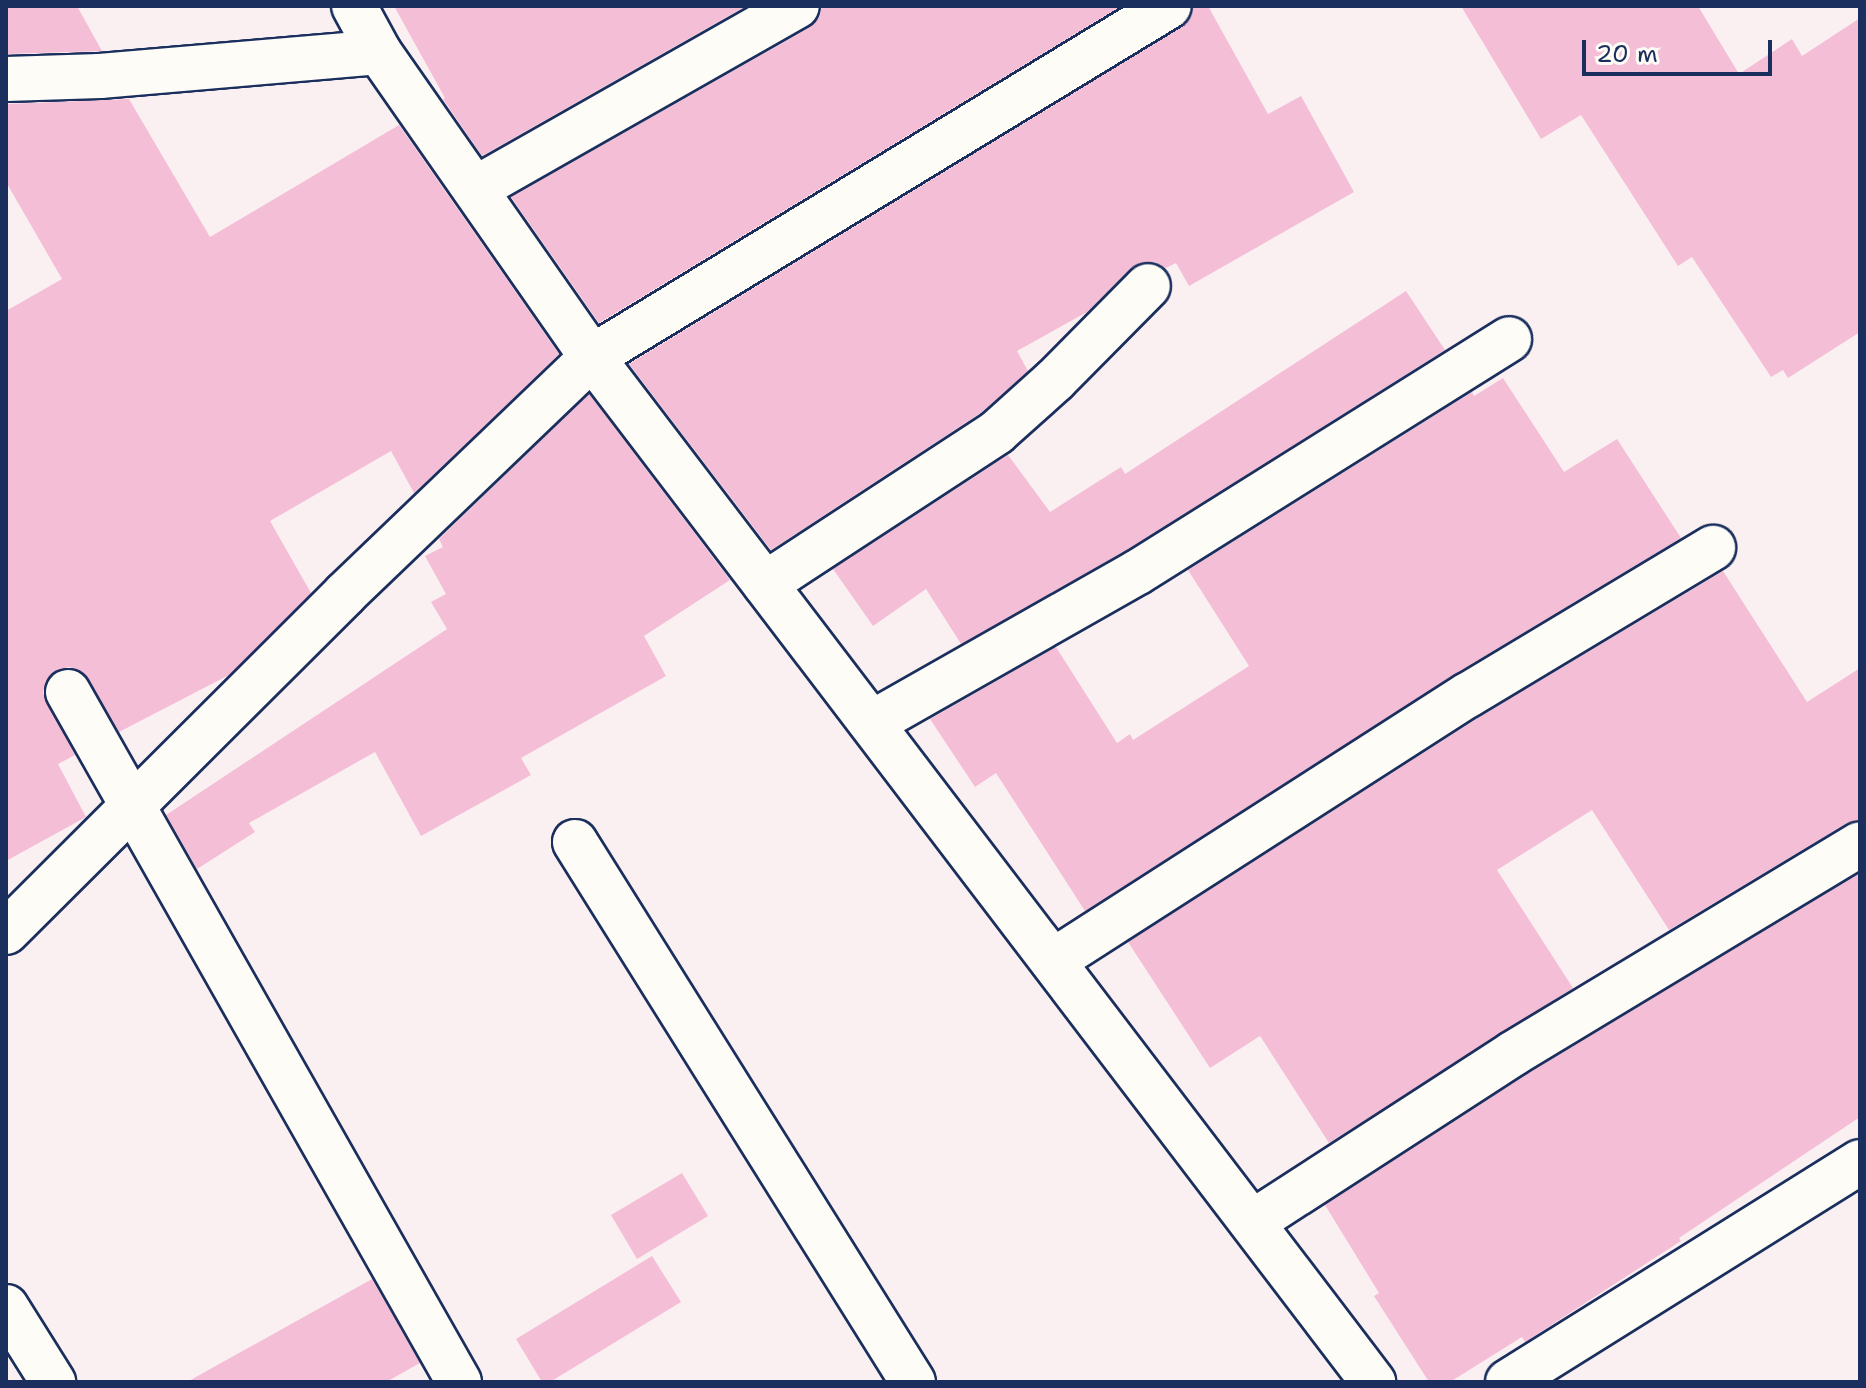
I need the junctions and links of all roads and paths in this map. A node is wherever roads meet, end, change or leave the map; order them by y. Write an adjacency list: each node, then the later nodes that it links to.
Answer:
1 (354, 6): 4 (street)
2 (797, 6): 6 (street)
3 (1169, 6): 9 (street)
4 (379, 52): 5 (street); 6 (street)
5 (6, 79)
6 (475, 189): 9 (street)
7 (1148, 286): 11 (street)
8 (1509, 339): 13 (street)
9 (592, 357): 11 (street); 14 (street)
10 (1713, 548): 18 (street)
11 (765, 584): 13 (street)
12 (68, 692): 14 (street)
13 (872, 723): 18 (street)
14 (134, 807): 17 (street); 23 (street)
15 (575, 842): 24 (street)
16 (1860, 844): 20 (street)
17 (6, 932)
18 (1053, 961): 20 (street)
19 (1860, 1162): 26 (street)
20 (1253, 1222): 25 (street)
21 (6, 1307): 22 (street)
22 (53, 1382)
23 (459, 1382)
24 (913, 1382)
25 (1373, 1382)
26 (1508, 1382)

